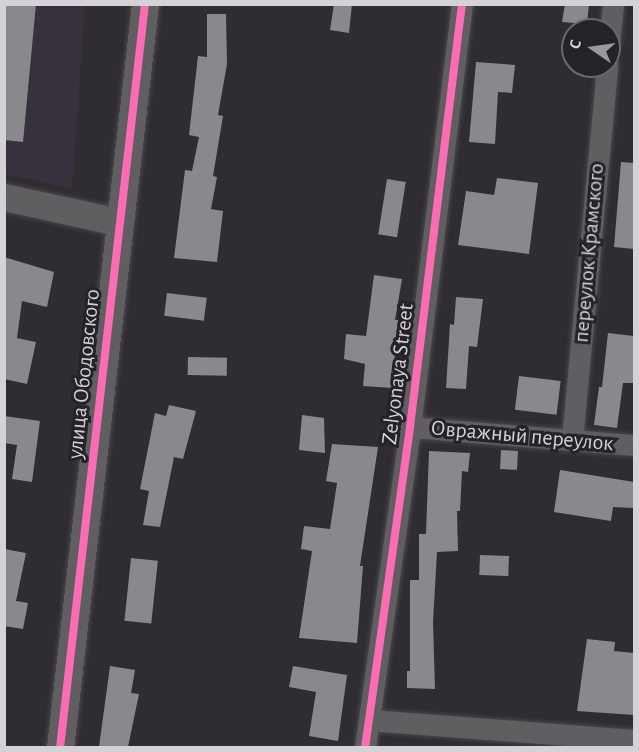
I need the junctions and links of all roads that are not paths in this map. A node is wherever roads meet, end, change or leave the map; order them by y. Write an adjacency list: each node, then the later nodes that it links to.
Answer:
1 (145, 4): 5 (street, улица Ободовского)
2 (462, 4): 6 (street, Zelyonaya Street)
3 (606, 78): 7 (street, переулок Крамского)
4 (4, 197): 5 (street)
5 (119, 222): 11 (street, улица Ободовского)
6 (410, 427): 7 (street, Овражный переулок); 9 (street, Zelyonaya Street)
7 (572, 439): 8 (street, Овражный переулок)
8 (634, 445)
9 (369, 720): 10 (street); 12 (street, Zelyonaya Street)
10 (634, 740)
11 (60, 747)
12 (365, 747)

